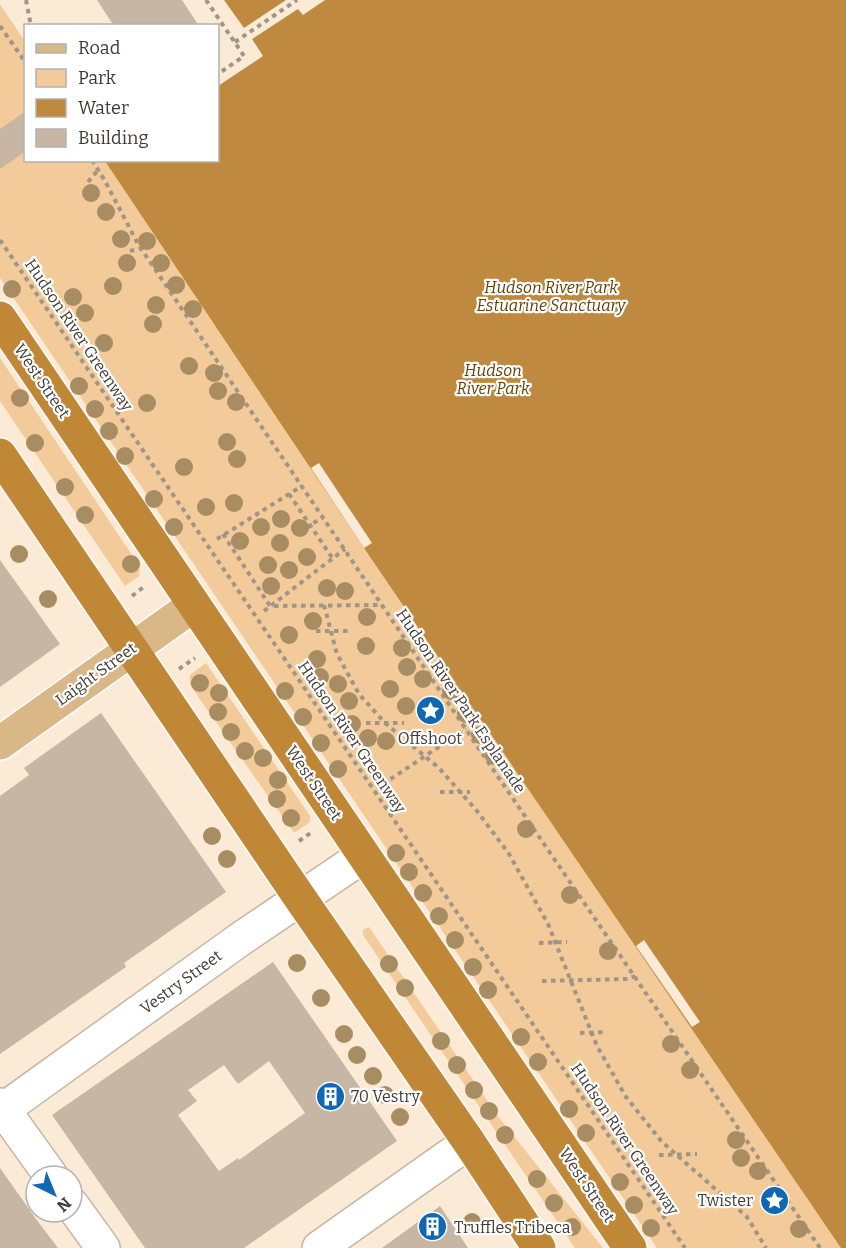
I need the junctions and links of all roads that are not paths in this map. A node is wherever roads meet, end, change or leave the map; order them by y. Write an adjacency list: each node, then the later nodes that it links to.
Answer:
1 (0, 318): 3 (highway, West Street)
2 (0, 455): 4 (highway)
3 (194, 605): 4 (main road, Laight Street); 6 (highway, West Street)
4 (132, 648): 5 (main road, Laight Street); 7 (highway)
5 (0, 743)
6 (363, 856): 7 (street, Vestry Street); 15 (highway, West Street)
7 (300, 898): 8 (street, Vestry Street); 9 (highway)
8 (1, 1109): 10 (street)
9 (469, 1142): 13 (street); 14 (highway)
10 (42, 1164)
11 (84, 1222): 12 (street)
12 (103, 1248)
13 (319, 1248)
14 (539, 1248)
15 (630, 1248)

